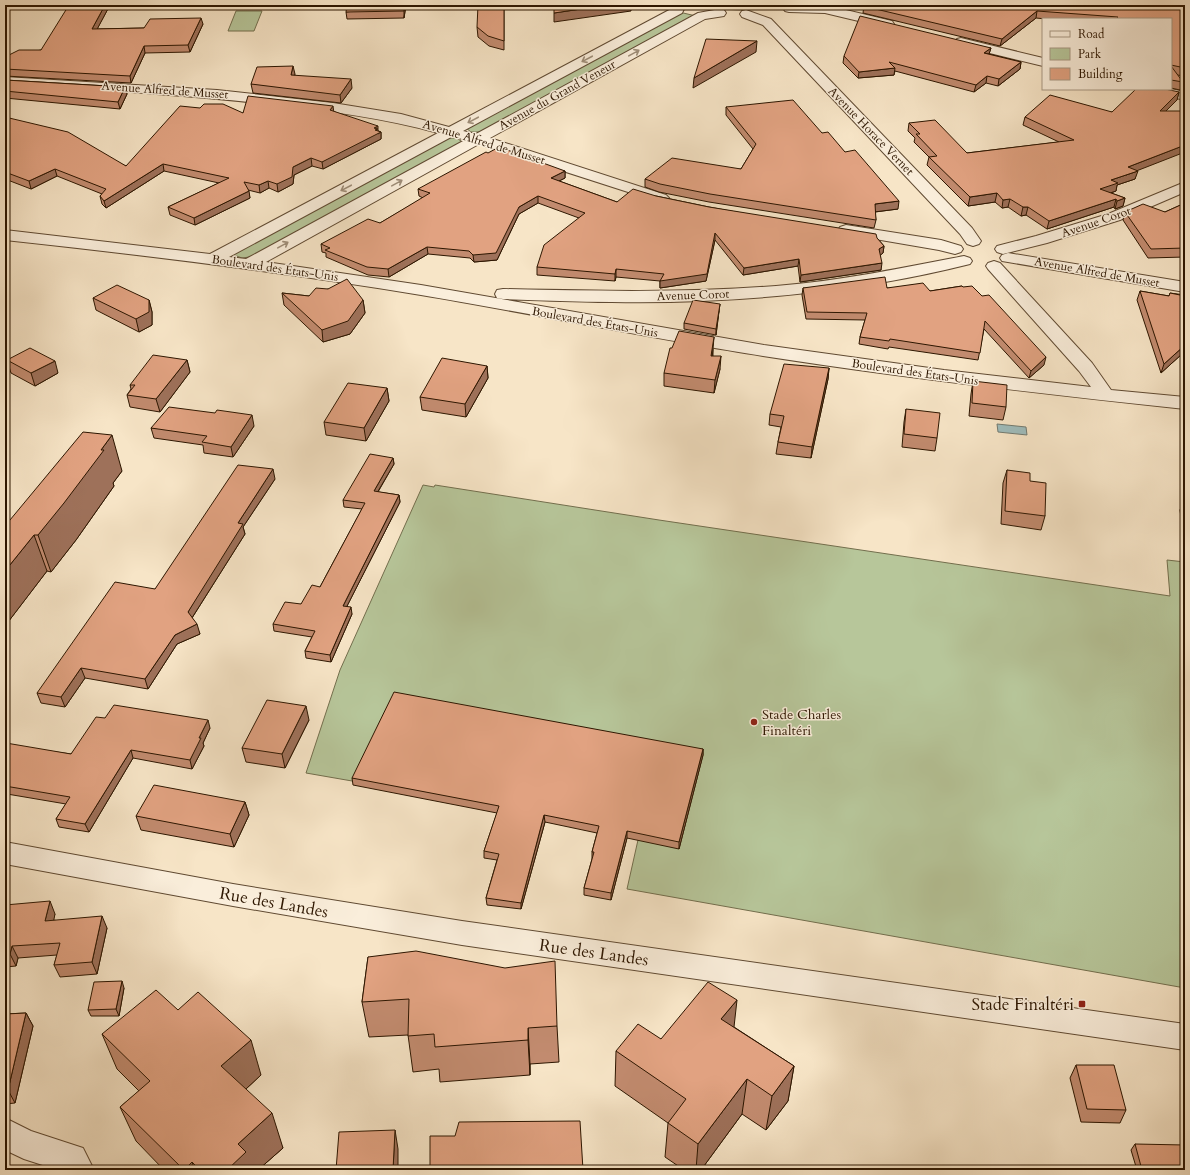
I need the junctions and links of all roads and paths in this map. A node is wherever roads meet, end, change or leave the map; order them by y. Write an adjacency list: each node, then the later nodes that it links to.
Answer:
1 (680, 5): 13 (street, Avenue du Grand Veneur, one-way to 13)
2 (684, 5): 5 (street)
3 (792, 6): 4 (street); 6 (street)
4 (821, 7): 7 (street)
5 (720, 13): 6 (street); 14 (street, Avenue du Grand Veneur, one-way to 5)
6 (772, 15): 19 (street, Avenue Horace Vernet)
7 (902, 28)
8 (948, 39): 9 (street)
9 (1042, 62)
10 (5, 82): 13 (street, Avenue Alfred de Musset)
11 (1159, 90): 12 (street)
12 (1185, 96)
13 (452, 131): 14 (street, Avenue Alfred de Musset); 22 (street, Avenue du Grand Veneur, one-way to 22)
14 (478, 139): 16 (street, Avenue Alfred de Musset); 23 (street, Avenue du Grand Veneur, one-way to 14)
15 (1185, 187): 21 (street, Avenue Corot)
16 (671, 200)
17 (834, 228): 20 (street)
18 (5, 235): 22 (street, Boulevard des États-Unis)
19 (973, 241): 20 (street); 21 (street)
20 (959, 255): 21 (street); 26 (street, Avenue Corot)
21 (1002, 258): 24 (street, Avenue Alfred de Musset); 28 (street)
22 (213, 259): 23 (street, Boulevard des États-Unis)
23 (249, 264): 25 (street, Boulevard des États-Unis)
24 (1185, 287)
25 (421, 290): 26 (street, Avenue Corot); 27 (street, Boulevard des États-Unis)
26 (612, 297): 27 (street)
27 (603, 323): 28 (street, Boulevard des États-Unis)
28 (1106, 394): 29 (street, Boulevard des États-Unis)
29 (1185, 403)
30 (5, 853): 31 (street, Rue des Landes)
31 (1185, 1036)
32 (5, 1133): 33 (street)
33 (78, 1170)

